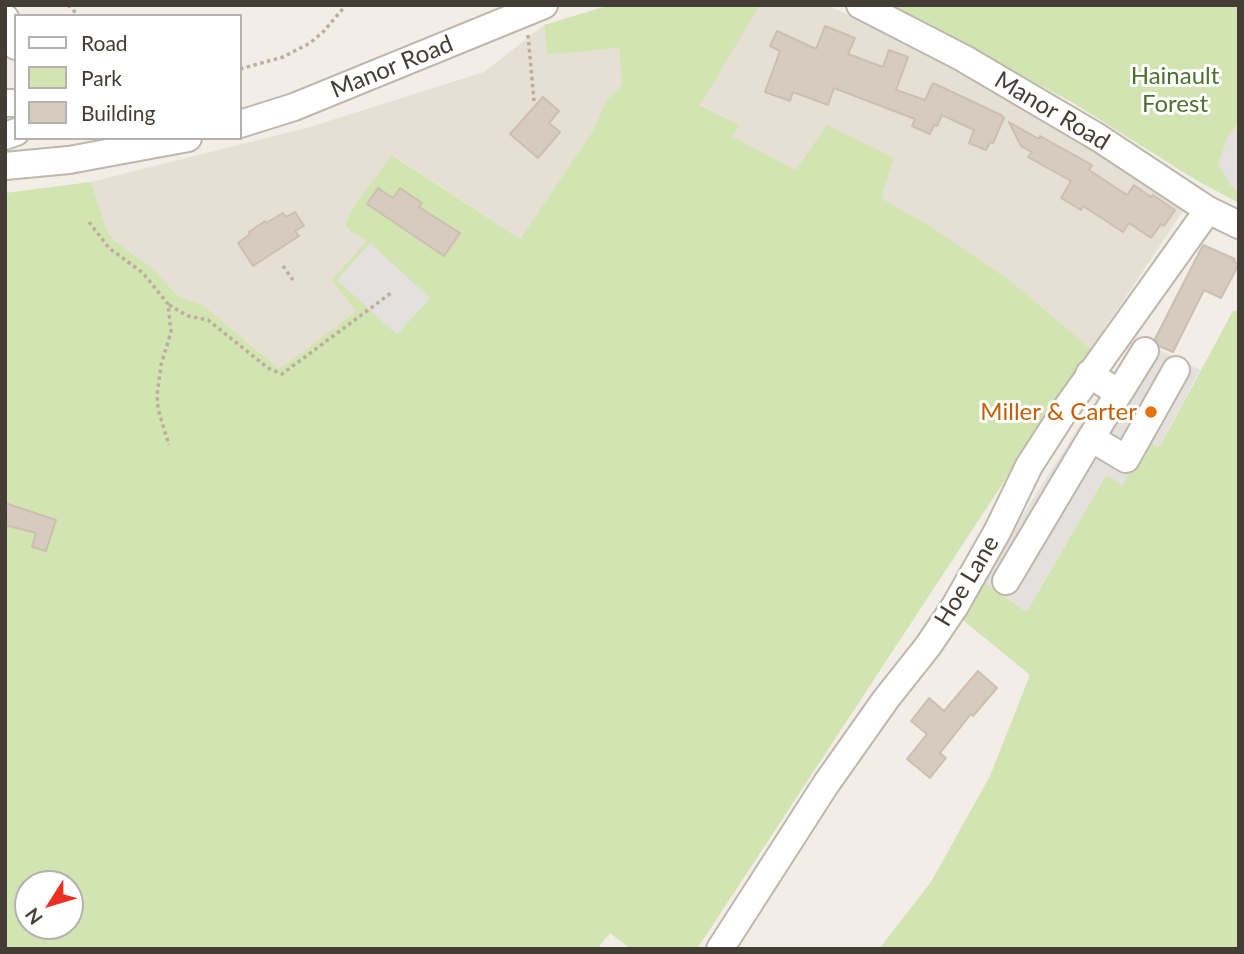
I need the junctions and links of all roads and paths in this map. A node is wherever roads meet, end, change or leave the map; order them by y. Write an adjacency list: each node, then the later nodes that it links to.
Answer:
1 (346, 5): 6 (path)
2 (860, 5): 12 (street, Manor Road)
3 (534, 9): 7 (path); 8 (street, Manor Road)
4 (5, 18): 5 (street)
5 (14, 41)
6 (242, 68)
7 (534, 101)
8 (242, 123)
9 (180, 140): 10 (street)
10 (73, 148): 11 (street)
11 (5, 166)
12 (1208, 210): 14 (street, Manor Road); 21 (street, Hoe Lane)
13 (89, 222): 18 (path)
14 (1239, 225)
15 (283, 266): 16 (path)
16 (293, 280)
17 (391, 293): 18 (path)
18 (169, 305): 24 (path)
19 (1145, 351): 22 (street)
20 (1176, 370): 23 (street)
21 (1089, 374): 22 (street); 26 (street, Hoe Lane)
22 (1119, 393): 23 (street)
23 (1091, 438): 25 (street)
24 (169, 444)
25 (1006, 581)
26 (720, 949)

